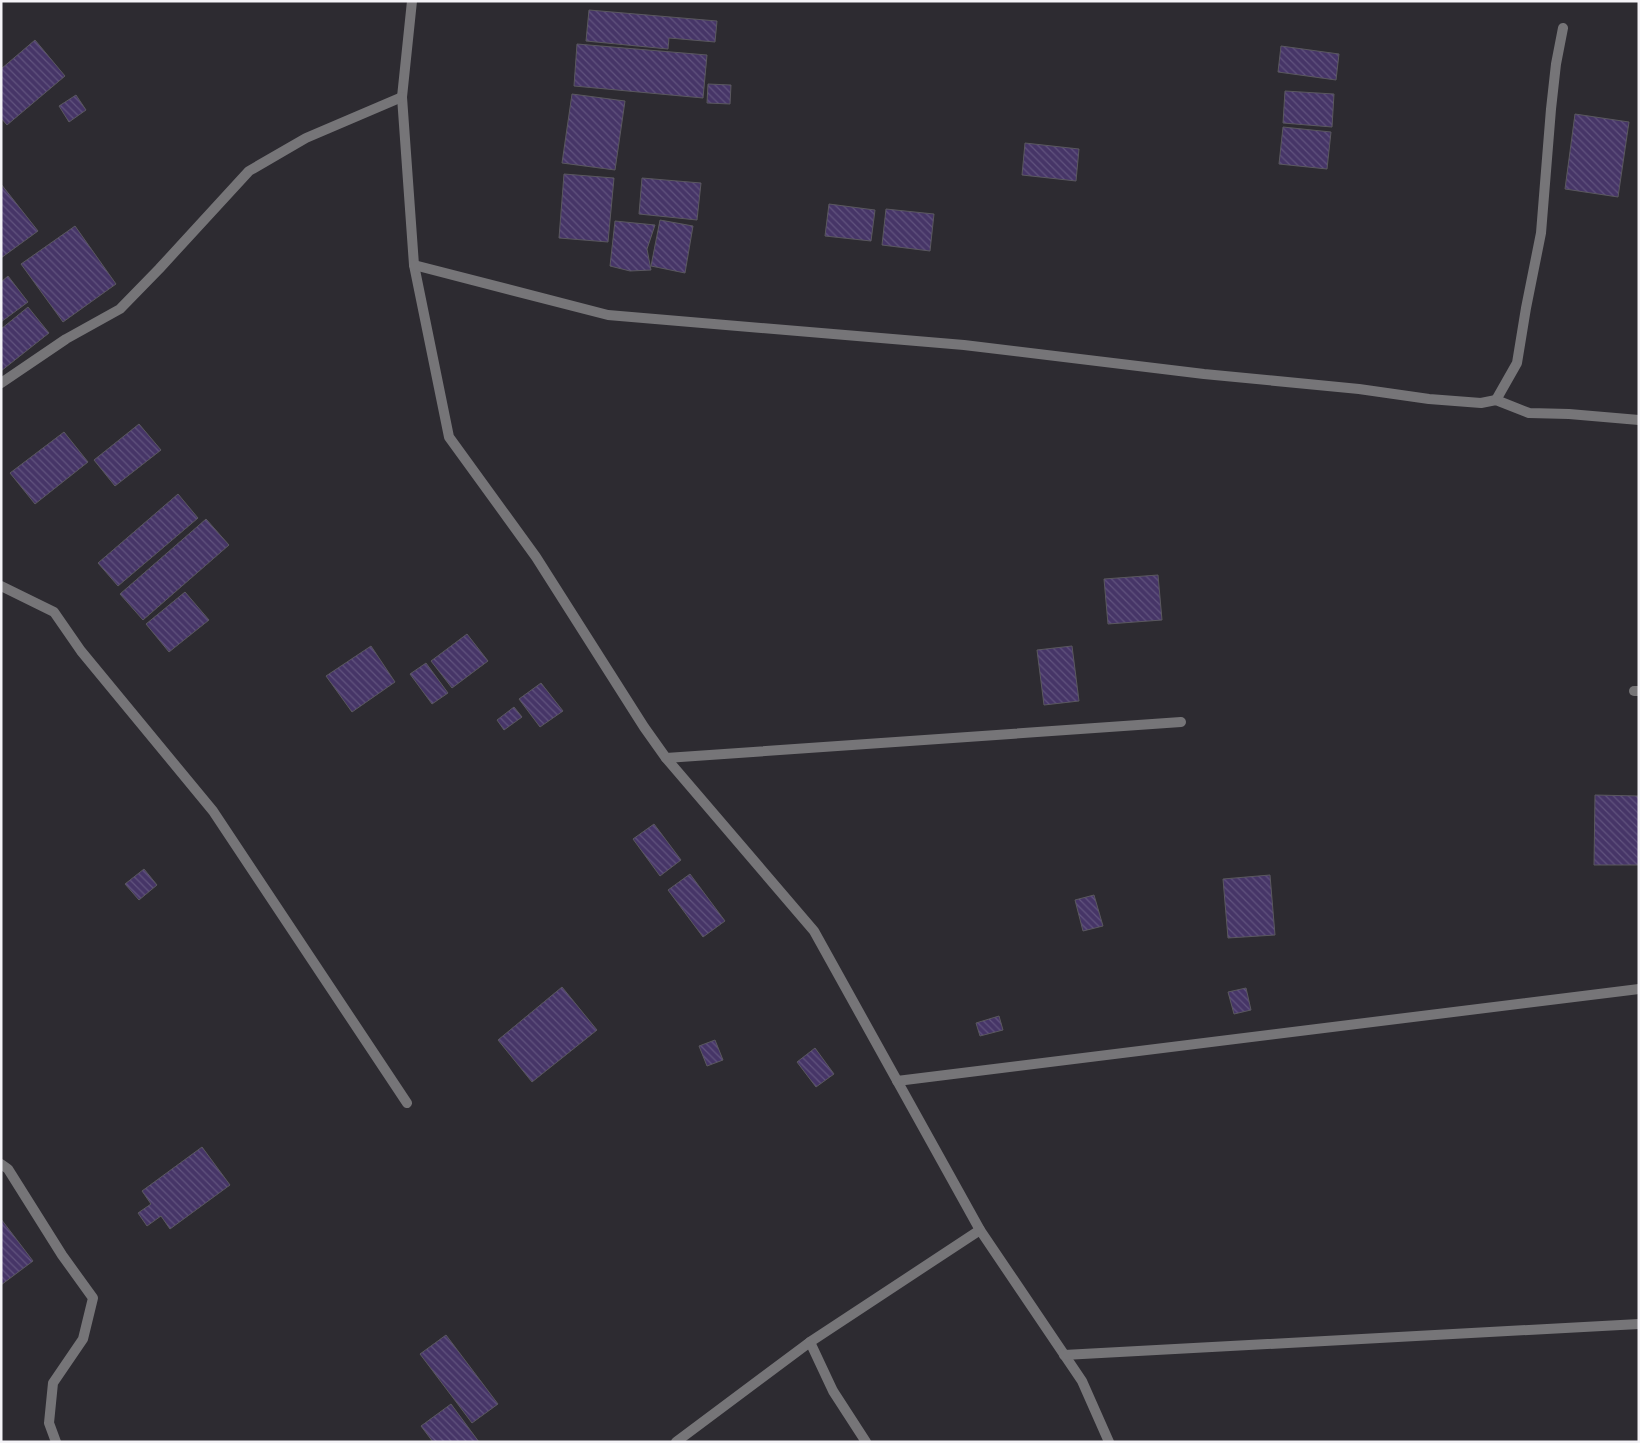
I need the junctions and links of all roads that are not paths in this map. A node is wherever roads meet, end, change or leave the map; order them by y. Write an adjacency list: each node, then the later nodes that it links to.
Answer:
1 (412, 1): 3 (street)
2 (1563, 28): 6 (street)
3 (402, 97): 4 (street); 5 (street)
4 (414, 265): 6 (street); 10 (street)
5 (1, 383)
6 (1496, 400): 7 (street)
7 (1639, 420)
8 (1, 586): 13 (street)
9 (1180, 722): 10 (street)
10 (666, 758): 12 (street)
11 (1639, 989): 12 (street)
12 (897, 1081): 15 (street)
13 (407, 1104)
14 (1, 1164): 19 (street)
15 (980, 1230): 17 (street); 18 (street)
16 (1639, 1324): 18 (street)
17 (810, 1342): 20 (street); 21 (street)
18 (1064, 1355): 22 (street)
19 (56, 1442)
20 (676, 1442)
21 (866, 1442)
22 (1109, 1442)

